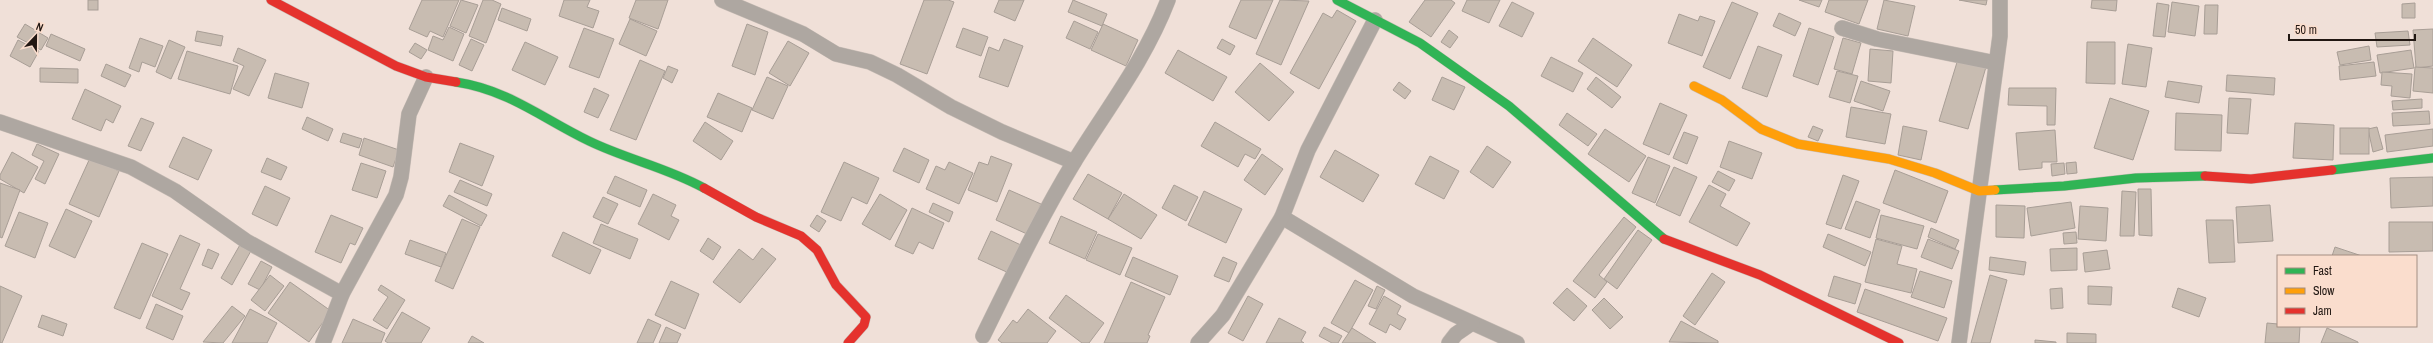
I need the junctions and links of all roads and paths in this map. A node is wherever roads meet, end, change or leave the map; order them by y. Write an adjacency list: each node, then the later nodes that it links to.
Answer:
1 (271, 0): 9 (street)
2 (722, 0): 13 (street)
3 (1168, 0): 13 (street)
4 (2000, 0): 8 (street)
5 (1343, 2): 6 (street)
6 (1375, 20): 15 (street); 25 (street)
7 (1842, 28): 8 (street)
8 (1996, 63): 14 (street)
9 (426, 77): 16 (street); 22 (street)
10 (1694, 86): 14 (street)
11 (0, 122): 16 (street)
12 (2433, 158): 14 (street)
13 (1074, 162): 19 (street)
14 (1979, 191): 26 (street)
15 (1282, 217): 17 (street); 23 (street)
16 (342, 294): 21 (street)
17 (1446, 311): 18 (street); 20 (street)
18 (1472, 323): 20 (street); 24 (street)
19 (983, 336)
20 (1453, 338)
21 (323, 343)
22 (848, 343)
23 (1198, 343)
24 (1517, 343)
25 (1899, 343)
26 (1959, 343)

